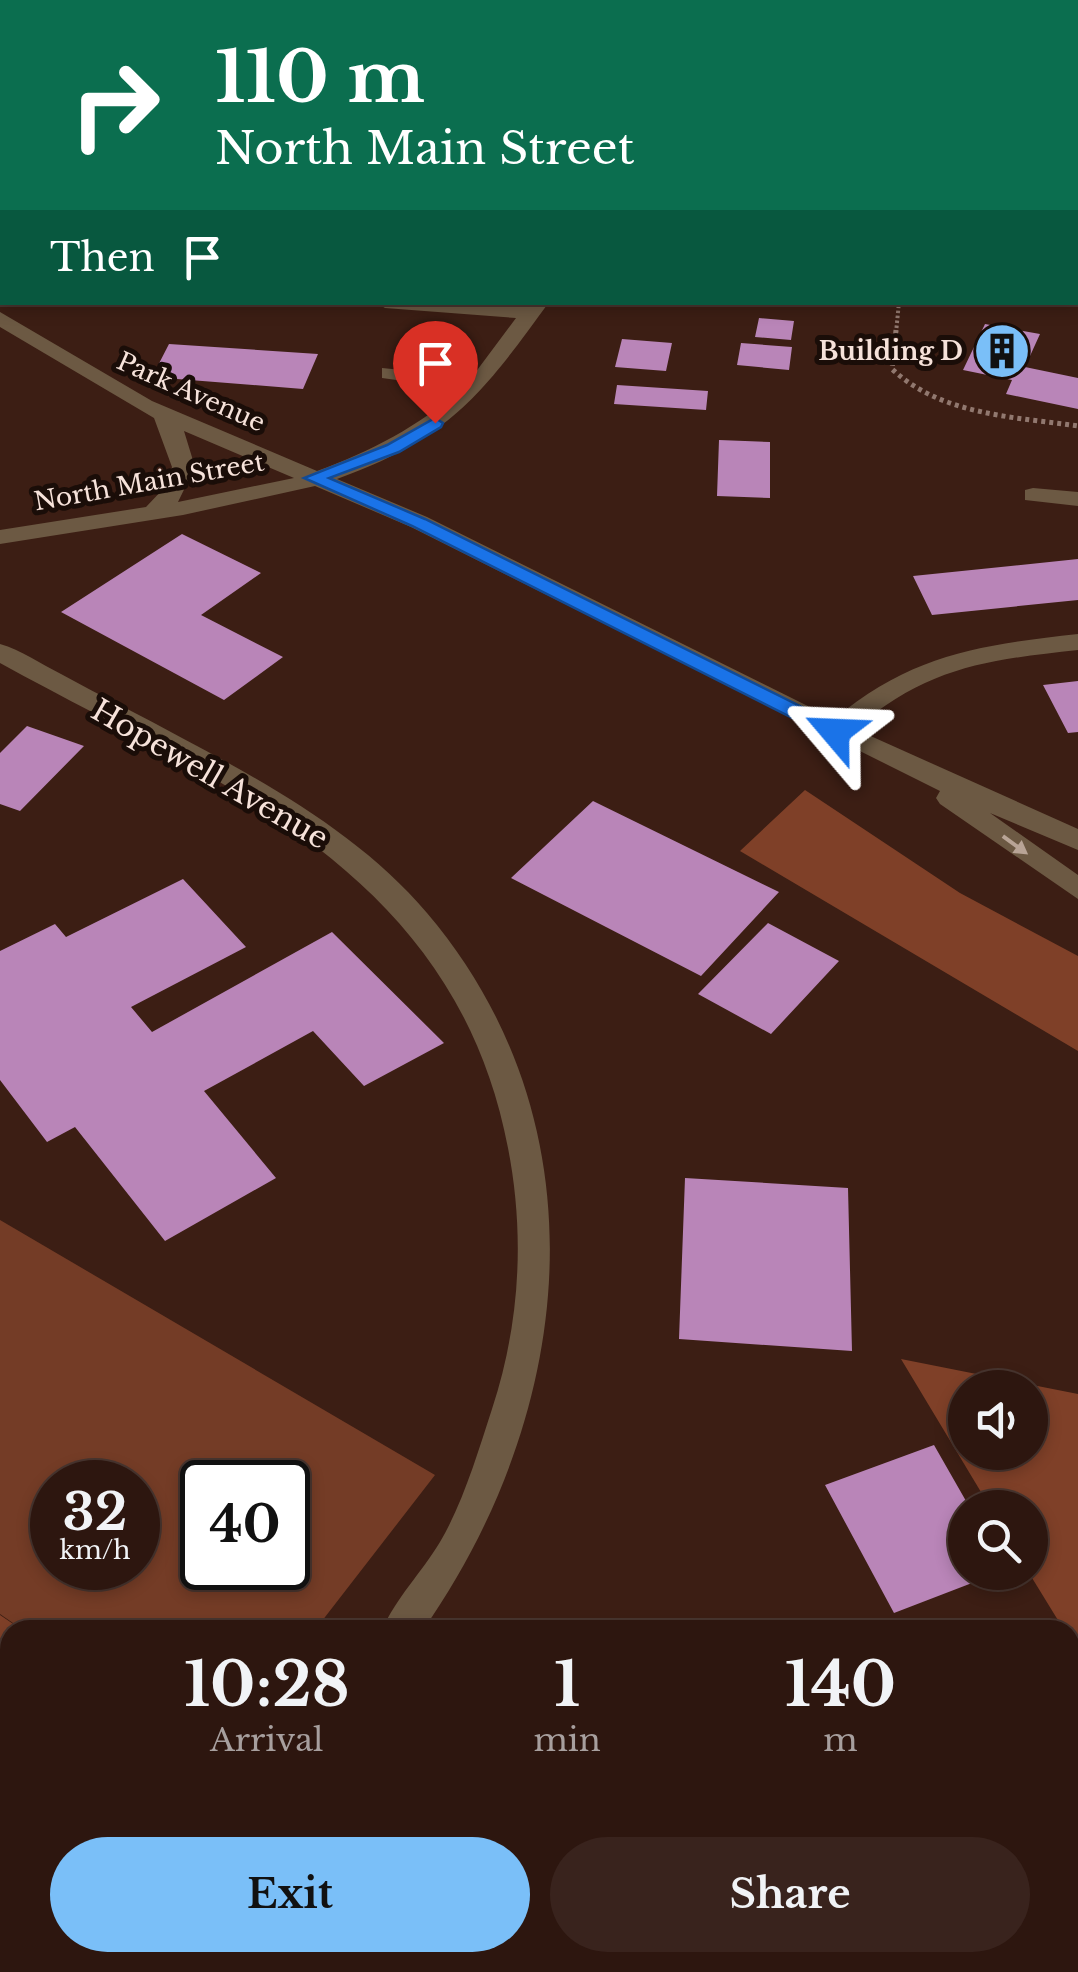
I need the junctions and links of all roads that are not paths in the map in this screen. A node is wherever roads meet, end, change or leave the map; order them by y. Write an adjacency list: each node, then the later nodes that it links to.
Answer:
1 (460, 305): 2 (street)
2 (534, 308): 5 (street, North Main Street)
3 (0, 318): 6 (street, Park Avenue)
4 (390, 373): 5 (street)
5 (478, 384): 7 (street, North Main Street)
6 (164, 414): 7 (street, Park Avenue); 10 (street)
7 (313, 478): 10 (street, North Main Street); 14 (street, Park Avenue)
8 (1033, 496): 9 (street)
9 (1078, 498)
10 (153, 513): 11 (street, North Main Street)
11 (0, 537)
12 (1078, 642): 14 (street)
13 (0, 652): 18 (street, Hopewell Avenue)
14 (835, 732): 15 (street, Park Avenue)
15 (908, 767): 16 (street); 17 (street, one-way to 17)
16 (1078, 840)
17 (1078, 889)
18 (408, 1620)

